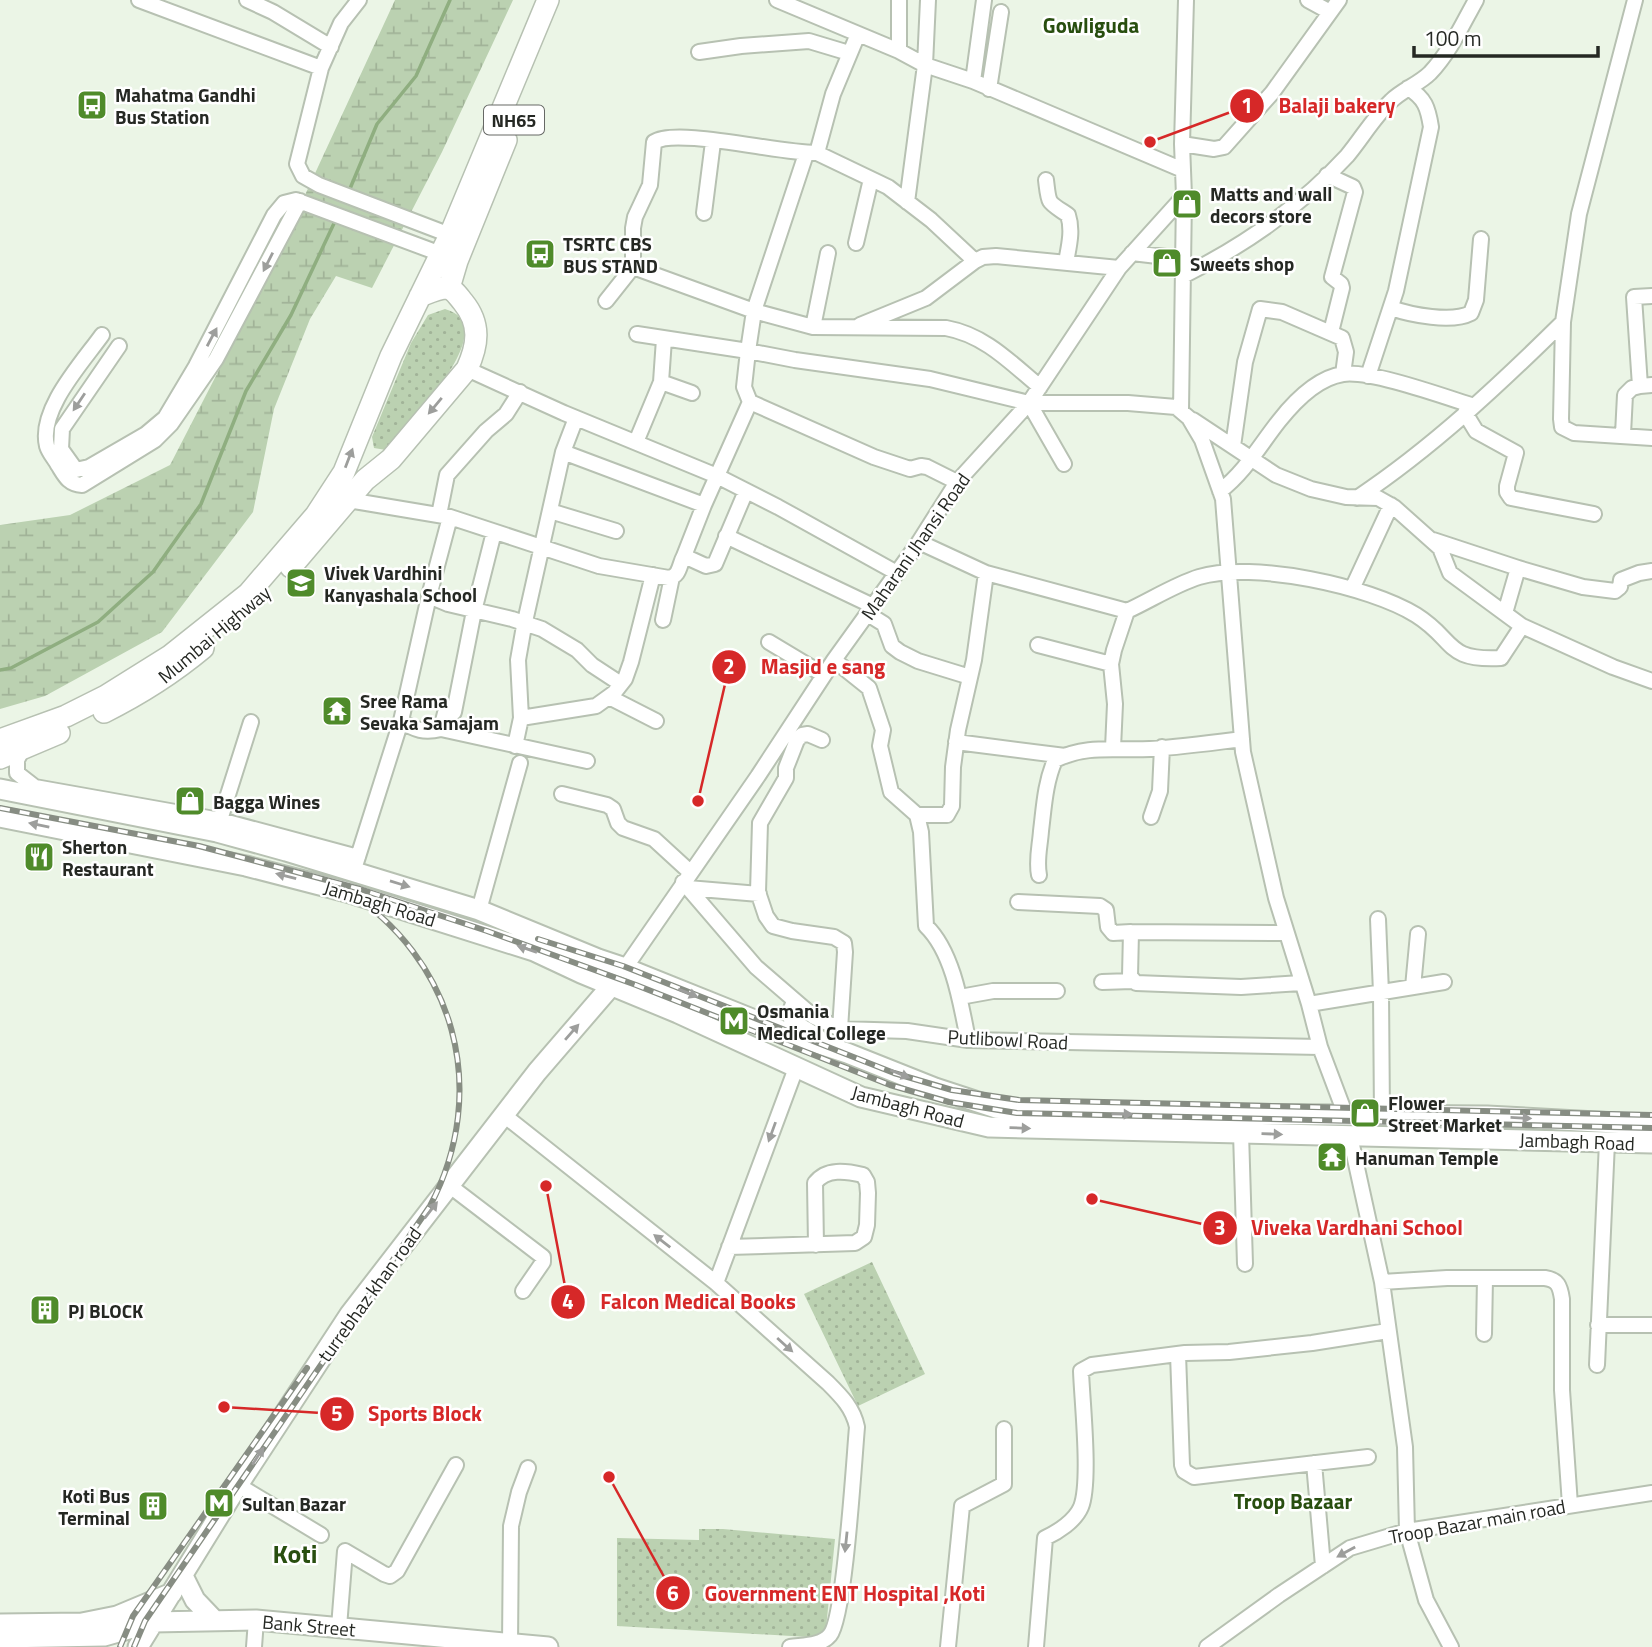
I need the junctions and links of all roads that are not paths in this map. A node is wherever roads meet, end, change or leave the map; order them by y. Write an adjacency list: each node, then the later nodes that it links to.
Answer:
1 (139, 0): 22 (street)
2 (247, 0): 17 (street)
3 (359, 0): 17 (street)
4 (548, 0): 39 (highway, Mumbai Highway / NH65)
5 (563, 0): 48 (highway, NH65)
6 (777, 0): 16 (street)
7 (899, 0): 18 (street)
8 (928, 0): 21 (street)
9 (984, 0): 23 (street)
10 (1186, 0): 27 (street)
11 (1308, 0): 14 (street)
12 (1476, 0): 24 (street)
13 (1635, 0): 54 (street)
14 (1334, 6): 27 (street)
15 (1002, 12): 25 (street)
16 (858, 34): 18 (street); 20 (street)
17 (331, 47): 22 (street)
18 (899, 51): 21 (street)
19 (699, 52): 20 (street)
20 (849, 53): 28 (street)
21 (925, 65): 23 (street); 34 (street)
22 (321, 68): 39 (street)
23 (973, 81): 25 (street)
24 (1408, 88): 30 (street); 52 (street)
25 (989, 89): 29 (street)
26 (713, 142): 28 (street); 36 (street); 45 (street)
27 (1182, 144): 29 (street)
28 (811, 153): 31 (street); 53 (street)
29 (1183, 170): 33 (street)
30 (1327, 175): 47 (street); 57 (street)
31 (871, 179): 34 (street); 38 (street)
32 (1046, 180): 44 (street)
33 (1184, 196): 41 (street, Maharani Jhansi Road); 42 (street)
34 (907, 202): 43 (street)
35 (307, 203): 39 (street); 59 (street, one-way to 59); 61 (street, one-way to 35)
36 (704, 213)
37 (1481, 239): 52 (street)
38 (856, 243)
39 (445, 245): 49 (highway, Mumbai Highway / NH65)
40 (828, 253): 55 (street)
41 (1132, 253): 42 (street); 46 (street, Maharani Jhansi Road)
42 (1183, 259): 47 (street)
43 (975, 261): 44 (street); 56 (street)
44 (1066, 262): 46 (street)
45 (632, 267): 51 (street); 53 (street)
46 (1119, 268): 68 (street, Maharani Jhansi Road)
47 (1183, 276): 74 (street)
48 (449, 288): 49 (highway); 63 (highway, Mumbai Highway / NH65)
49 (420, 296): 87 (highway, Mumbai Highway / NH65, one-way to 49)
50 (1652, 296): 67 (street)
51 (606, 301)
52 (1391, 308): 65 (street)
53 (754, 311): 55 (street); 62 (street)
54 (1563, 322): 73 (street); 76 (street)
55 (813, 327): 56 (street)
56 (855, 327): 68 (street)
57 (1331, 332): 64 (street); 79 (street)
58 (637, 334): 60 (street)
59 (102, 335)
60 (664, 338): 62 (street); 66 (street)
61 (119, 346)
62 (748, 351): 71 (street); 72 (street)
63 (467, 369): 69 (street); 87 (highway, Mumbai Highway / NH65, one-way to 87)
64 (1343, 374): 65 (street); 81 (street)
65 (1368, 376): 73 (street)
66 (661, 382): 70 (street); 78 (street)
67 (1646, 385): 76 (street)
68 (1040, 387): 72 (street, Maharani Jhansi Road)
69 (520, 393): 75 (street); 93 (street)
70 (692, 393)
71 (750, 402): 83 (street); 84 (street)
72 (1029, 402): 74 (street); 82 (street); 84 (street, Maharani Jhansi Road)
73 (1469, 410): 88 (street); 92 (street)
74 (1185, 415): 79 (street); 86 (street)
75 (576, 418): 78 (street); 80 (street)
76 (1623, 434): 77 (street)
77 (1652, 438)
78 (636, 442): 83 (street)
79 (1233, 446): 81 (street)
80 (563, 452): 89 (street); 91 (street)
81 (1252, 459): 86 (street); 88 (street)
82 (1064, 464)
83 (717, 476): 85 (street); 89 (street)
84 (957, 482): 98 (street, Maharani Jhansi Road)
85 (746, 491): 96 (street); 103 (street)
86 (1220, 491): 105 (street)
87 (340, 494): 93 (street); 132 (highway, Mumbai Highway / NH65); 137 (highway, Mumbai Highway / NH65)
88 (1357, 498): 90 (street)
89 (704, 505): 100 (street)
90 (1391, 505): 97 (street); 108 (street)
91 (550, 511): 94 (street); 99 (street)
92 (1594, 514)
93 (444, 516): 95 (street); 109 (street)
94 (616, 531)
95 (494, 532): 99 (street); 111 (street)
96 (726, 536): 100 (street); 110 (street)
97 (1430, 539): 101 (street); 113 (street)
98 (919, 542): 103 (street, Maharani Jhansi Road); 104 (street)
99 (543, 547): 106 (street); 115 (street)
100 (684, 556): 107 (street)
101 (1518, 568): 102 (street); 113 (street)
102 (1652, 571)
103 (897, 573): 110 (street, Maharani Jhansi Road)
104 (986, 573): 112 (street); 122 (street)
105 (1230, 574): 108 (street); 112 (street); 131 (street)
106 (653, 575): 107 (street); 124 (street)
107 (672, 577): 114 (street)
108 (1352, 589): 116 (street)
109 (429, 596): 111 (street); 127 (street)
110 (871, 610): 119 (street, Maharani Jhansi Road); 122 (street)
111 (474, 611): 115 (street); 130 (street)
112 (1126, 611): 120 (street)
113 (1505, 613): 116 (street)
114 (663, 620)
115 (525, 623): 124 (street); 126 (street)
116 (1522, 626): 123 (street)
117 (769, 642): 121 (street)
118 (1038, 645): 120 (street)
119 (834, 660): 121 (street, Maharani Jhansi Road); 145 (street)
120 (1111, 664): 138 (street)
121 (824, 675): 151 (street, Maharani Jhansi Road)
122 (970, 677): 134 (street)
123 (1652, 681)
124 (621, 684): 125 (street)
125 (609, 697): 126 (street); 128 (street)
126 (521, 718): 135 (street)
127 (401, 721): 130 (street); 149 (street)
128 (656, 721)
129 (251, 722): 148 (street)
130 (441, 729): 135 (street)
131 (1242, 739): 136 (street); 157 (street)
132 (0, 740)
133 (822, 740): 152 (street)
134 (956, 742): 139 (street); 145 (street)
135 (515, 746): 141 (street)
136 (1162, 747): 138 (street); 147 (street)
137 (23, 748): 140 (highway, Mumbai Highway / NH65); 148 (street)
138 (1113, 748): 139 (street)
139 (1065, 755): 150 (street)
140 (0, 758)
141 (587, 761)
142 (520, 763): 154 (street)
143 (0, 789): 149 (main road, Jambagh Road)
144 (562, 794): 151 (street, Putlibowl Road)
145 (917, 816): 168 (street)
146 (0, 817): 164 (main road, Jambagh Road, one-way to 146)
147 (1151, 817)
148 (220, 820): 149 (street)
149 (356, 864): 154 (main road, Jambagh Road, one-way to 154)
150 (1039, 875)
151 (687, 881): 152 (street); 159 (street, Maharani Jhansi Road); 169 (street, Putlibowl Road)
152 (759, 894): 172 (street)
153 (1018, 902): 156 (street)
154 (479, 910): 159 (main road, Jambagh Road)
155 (1378, 919): 167 (street)
156 (1131, 932): 157 (street); 160 (street)
157 (1286, 933): 163 (street)
158 (1418, 934): 165 (street)
159 (625, 968): 171 (main road, Jambagh Road, one-way to 171)
160 (1132, 981): 161 (street); 163 (street)
161 (1102, 982)
162 (1444, 982): 165 (street)
163 (1301, 983): 170 (street)
164 (612, 985): 175 (main road, Jambagh Road); 179 (main road, turrebhaz khan road, one-way to 164)
165 (1413, 988): 167 (street)
166 (1057, 991): 168 (street)
167 (1381, 993): 170 (street); 181 (street)
168 (960, 997): 173 (street)
169 (794, 1001): 172 (street, Putlibowl Road); 176 (street)
170 (1309, 1004): 174 (street)
171 (747, 1017): 175 (main road); 176 (main road, Jambagh Road)
172 (840, 1029): 173 (street, Putlibowl Road)
173 (968, 1040): 174 (street, Putlibowl Road)
174 (1320, 1047): 180 (street)
175 (758, 1051): 177 (main road, Jambagh Road)
176 (847, 1053): 178 (main road, Jambagh Road, one-way to 178)
177 (796, 1068): 182 (main road, Jambagh Road); 190 (street, one-way to 190)
178 (988, 1105): 180 (main road, Jambagh Road, one-way to 180); 182 (main road)
179 (505, 1116): 188 (main road, turrebhaz khan road); 194 (street, one-way to 179)
180 (1346, 1116): 181 (main road, Jambagh Road)
181 (1382, 1116): 183 (main road, Jambagh Road, one-way to 183)
182 (976, 1124): 184 (main road, Jambagh Road, one-way to 184)
183 (1652, 1125)
184 (1241, 1133): 185 (main road, Jambagh Road, one-way to 185); 191 (street)
185 (1350, 1136): 186 (main road, Jambagh Road); 193 (street)
186 (1607, 1142): 187 (main road, Jambagh Road); 196 (street)
187 (1652, 1143)
188 (450, 1186): 195 (street); 207 (main road, turrebhaz khan road, one-way to 188)
189 (816, 1245): 189 (street); 190 (street)
190 (729, 1247): 194 (street)
191 (1245, 1264)
192 (1485, 1278): 193 (street); 199 (street); 209 (street)
193 (1382, 1282): 198 (street)
194 (716, 1283): 225 (street, one-way to 225)
195 (523, 1292)
196 (1598, 1325): 197 (street); 201 (street)
197 (1652, 1325)
198 (1388, 1331): 200 (street); 210 (street)
199 (1484, 1335)
200 (1178, 1354): 204 (street); 227 (street)
201 (1597, 1365)
202 (1004, 1429): 226 (street)
203 (1368, 1457): 204 (street)
204 (1314, 1463): 212 (street)
205 (456, 1465): 218 (street)
206 (528, 1468): 221 (street)
207 (238, 1485): 211 (street); 213 (main road, turrebhaz khan road)
208 (1652, 1493): 209 (street, Troop Bazar main road)
209 (1570, 1505): 210 (street, Troop Bazar main road)
210 (1407, 1531): 212 (street, Troop Bazar main road, one-way to 212); 229 (street)
211 (321, 1535)
212 (1323, 1566): 228 (street, Troop Bazar main road)
213 (177, 1584): 215 (main road); 216 (main road, turrebhaz khan road); 217 (main road)
214 (256, 1620): 215 (main road, Bank Street); 218 (main road, Bank Street); 223 (street)
215 (215, 1621): 216 (main road, Bank Street)
216 (153, 1622): 219 (main road, Bank Street); 222 (main road, turrebhaz khan road)
217 (0, 1624)
218 (339, 1627): 220 (main road, Bank Street)
219 (0, 1638)
220 (390, 1639): 221 (main road, Bank Street)
221 (510, 1644): 224 (main road, Bank Street)
222 (138, 1647)
223 (254, 1647)
224 (548, 1647)
225 (790, 1647)
226 (948, 1647)
227 (1037, 1647)
228 (1207, 1647)
229 (1451, 1647)

